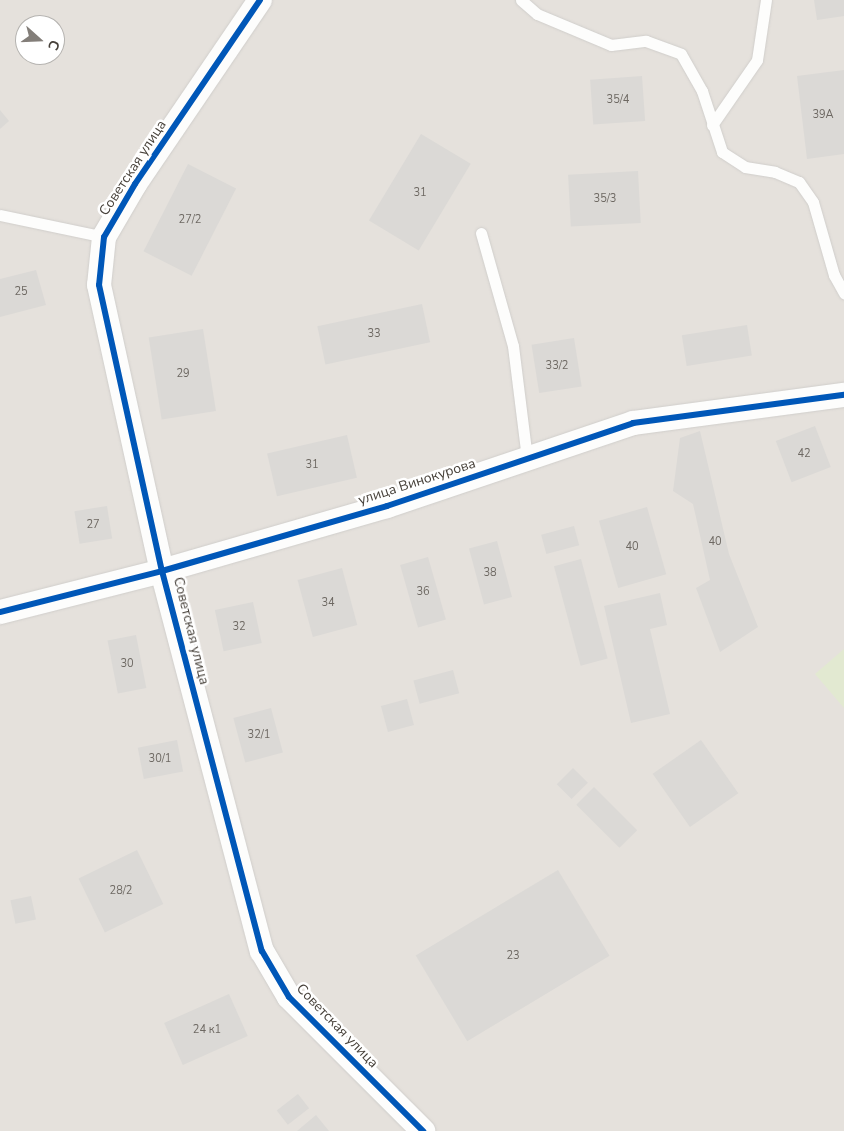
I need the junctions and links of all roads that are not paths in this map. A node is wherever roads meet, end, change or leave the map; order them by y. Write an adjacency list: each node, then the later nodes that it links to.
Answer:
1 (260, 0): 7 (street, Советская улица)
2 (521, 0): 4 (lane)
3 (766, 0): 4 (lane)
4 (712, 125): 8 (lane)
5 (0, 215): 7 (lane)
6 (481, 233): 10 (lane)
7 (104, 237): 11 (street, Советская улица)
8 (844, 293)
9 (844, 395): 10 (street, улица Винокурова)
10 (527, 458): 11 (street, улица Винокурова)
11 (162, 571): 12 (street, улица Винокурова); 13 (street, Советская улица)
12 (0, 612)
13 (423, 1131)

